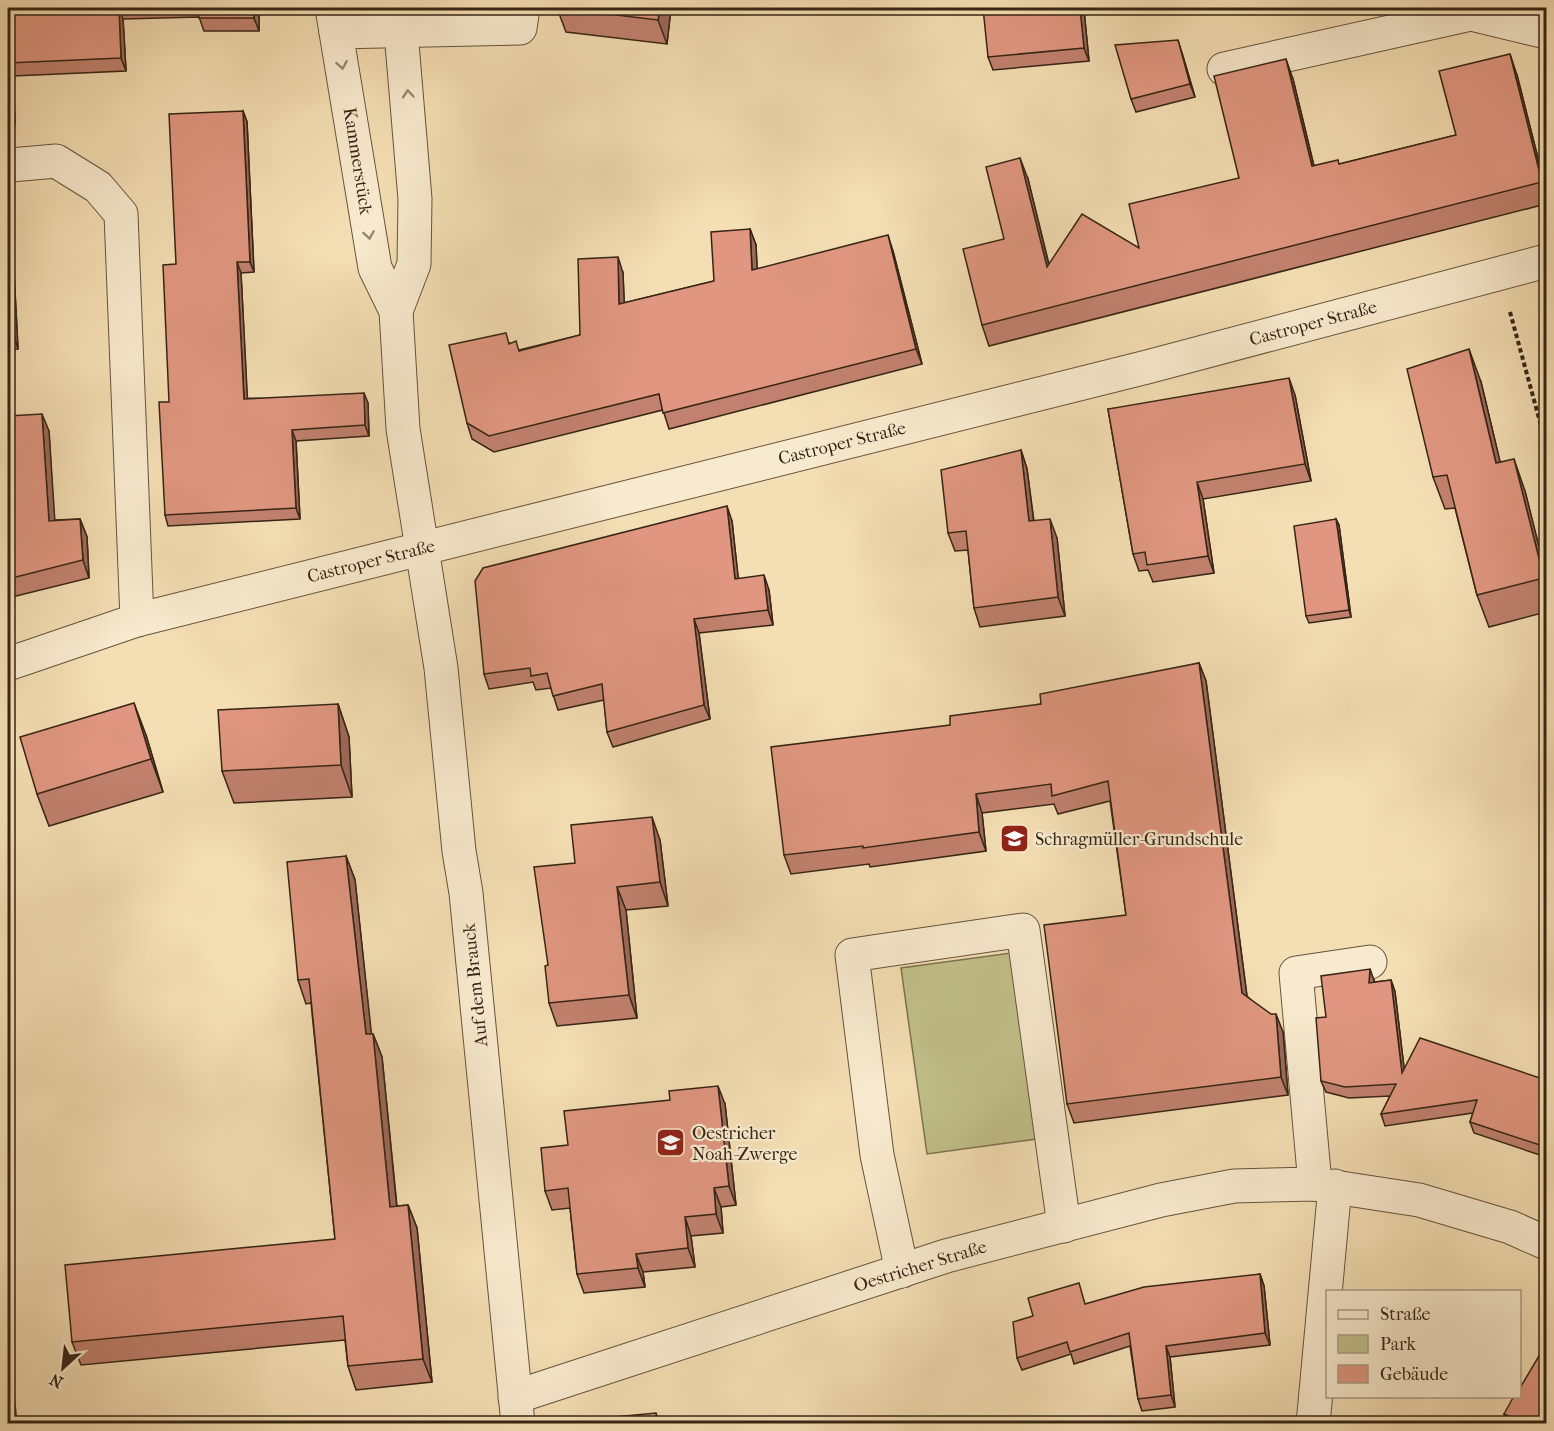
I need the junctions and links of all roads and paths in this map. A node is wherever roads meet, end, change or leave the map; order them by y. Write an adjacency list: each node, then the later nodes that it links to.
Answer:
1 (523, 8): 2 (street)
2 (400, 18): 3 (street); 9 (street, Kammerstück, one-way to 2)
3 (334, 20): 9 (street, Kammerstück, one-way to 9)
4 (1546, 32): 5 (street)
5 (1224, 69)
6 (11, 165): 12 (street)
7 (1546, 261): 8 (street, Castroper Straße)
8 (1500, 273): 10 (path); 11 (street, Castroper Straße)
9 (396, 311): 11 (street, Kammerstück)
10 (1546, 444)
11 (421, 548): 12 (street, Castroper Straße); 19 (street, Auf dem Brauck)
12 (137, 620): 13 (street, Castroper Straße)
13 (8, 664)
14 (1370, 962): 15 (street)
15 (1325, 1185): 16 (street, Oestricher Straße); 17 (street, Oestricher Straße); 20 (street)
16 (1064, 1226): 18 (street, Oestricher Straße); 18 (street)
17 (1546, 1243)
18 (902, 1271): 19 (street, Oestricher Straße)
19 (516, 1410)
20 (1313, 1424)

